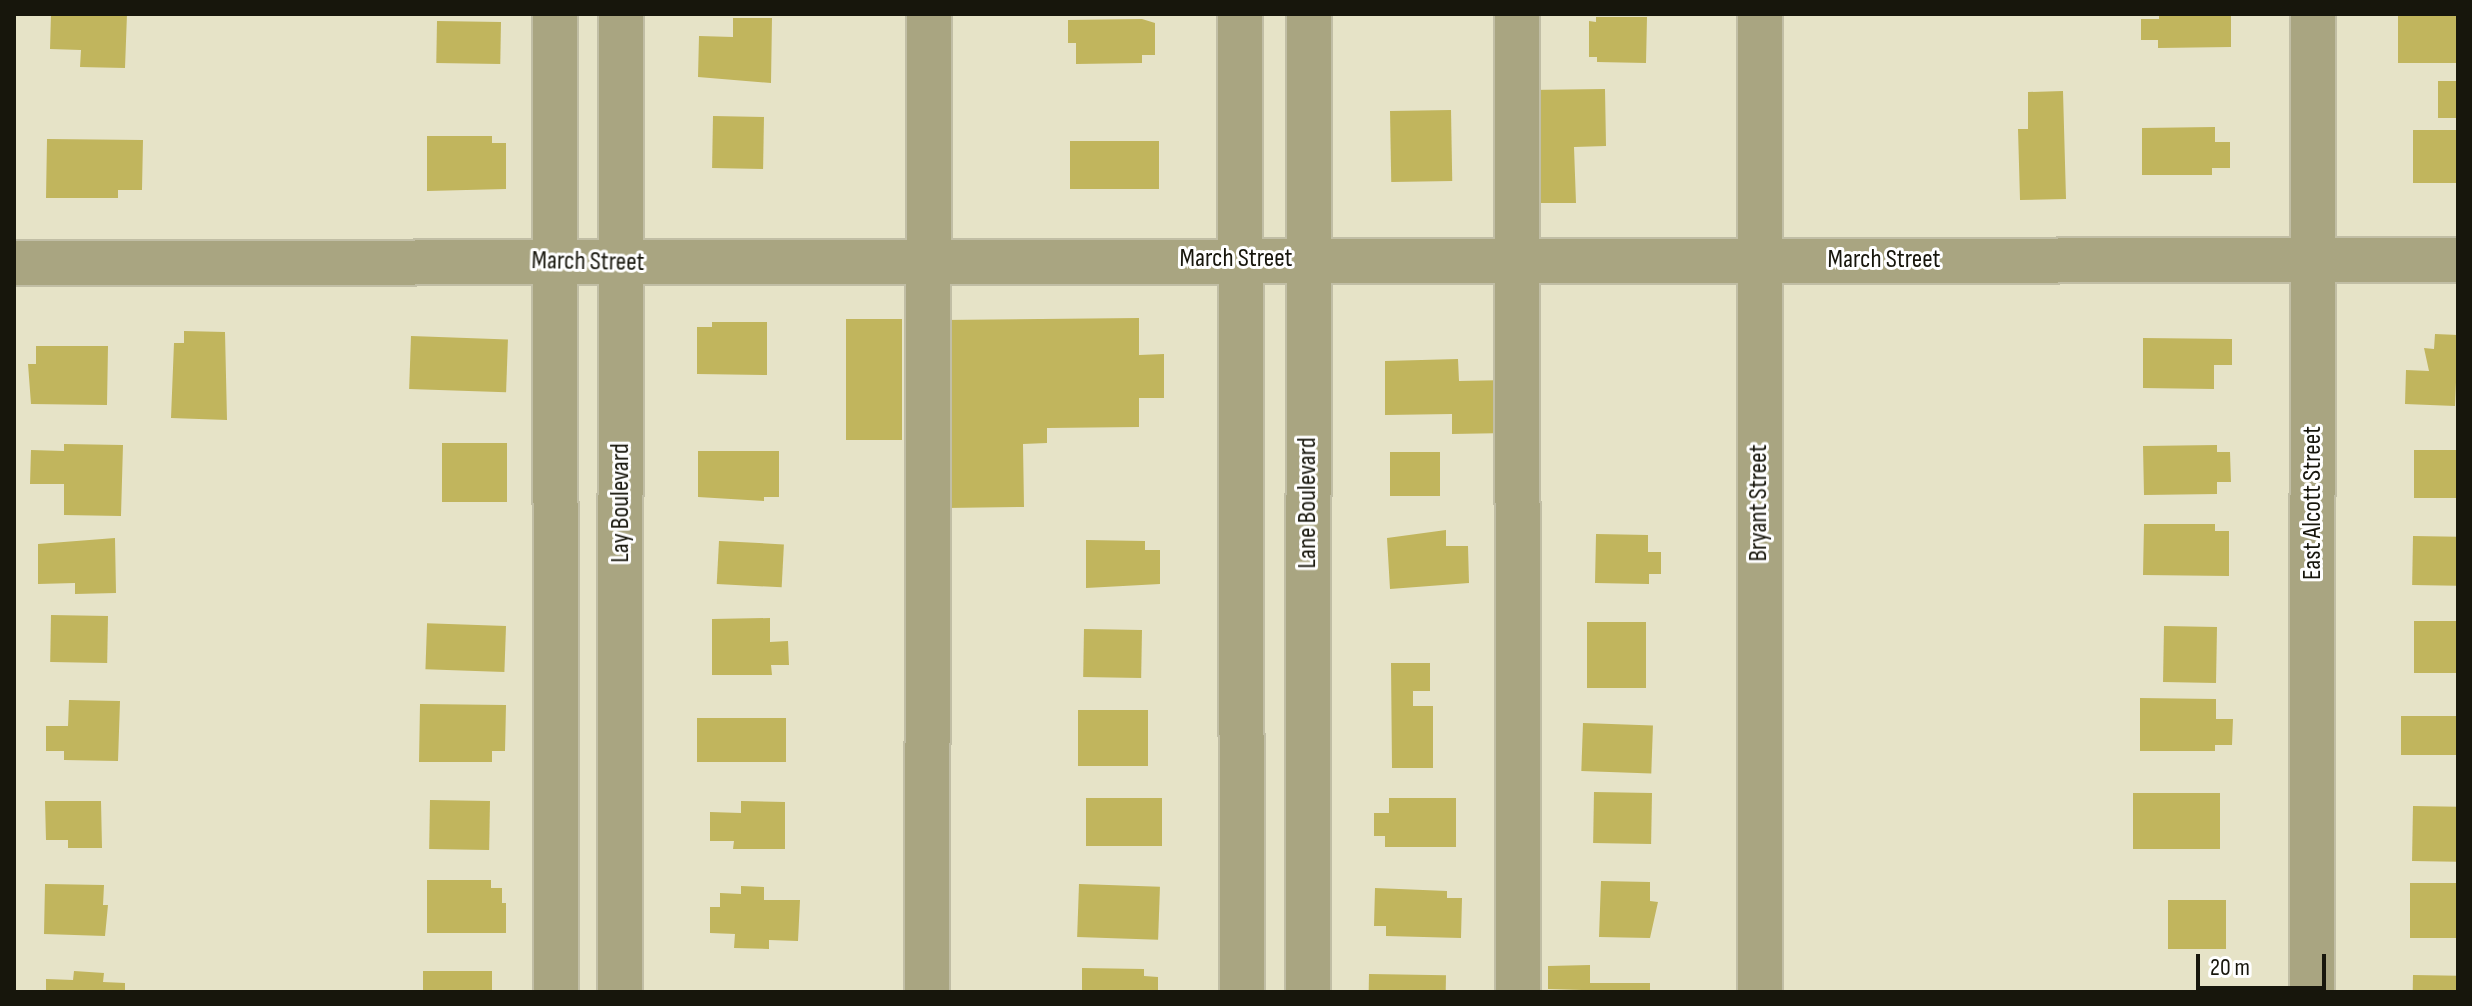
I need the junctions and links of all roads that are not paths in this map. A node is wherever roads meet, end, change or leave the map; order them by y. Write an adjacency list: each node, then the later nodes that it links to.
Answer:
1 (555, 14): 14 (street)
2 (621, 14): 16 (street, Lay Boulevard)
3 (929, 14): 17 (street)
4 (1240, 14): 9 (street)
5 (1309, 14): 10 (street, Lane Boulevard)
6 (1517, 14): 15 (street)
7 (1760, 14): 11 (street, Bryant Street)
8 (2313, 14): 12 (street, East Alcott Street)
9 (1240, 259): 10 (street, March Street); 17 (street, March Street); 21 (street)
10 (1307, 259): 15 (street, March Street); 22 (street, Lane Boulevard)
11 (1760, 260): 12 (street, March Street); 15 (street, March Street); 29 (street, Bryant Street)
12 (2314, 260): 13 (street, March Street); 30 (street, East Alcott Street)
13 (2458, 260)
14 (555, 261): 16 (street, March Street); 18 (street, March Street); 19 (street)
15 (1515, 261): 28 (street)
16 (621, 262): 17 (street, March Street); 20 (street, Lay Boulevard)
17 (930, 262): 25 (street)
18 (14, 263)
19 (556, 895): 20 (street); 23 (street)
20 (620, 897): 24 (street, Lay Boulevard)
21 (1242, 921): 22 (street); 26 (street)
22 (1308, 921): 27 (street, Lane Boulevard)
23 (556, 992)
24 (620, 992)
25 (927, 992)
26 (1242, 992)
27 (1308, 992)
28 (1518, 992)
29 (1760, 992)
30 (2312, 992)

